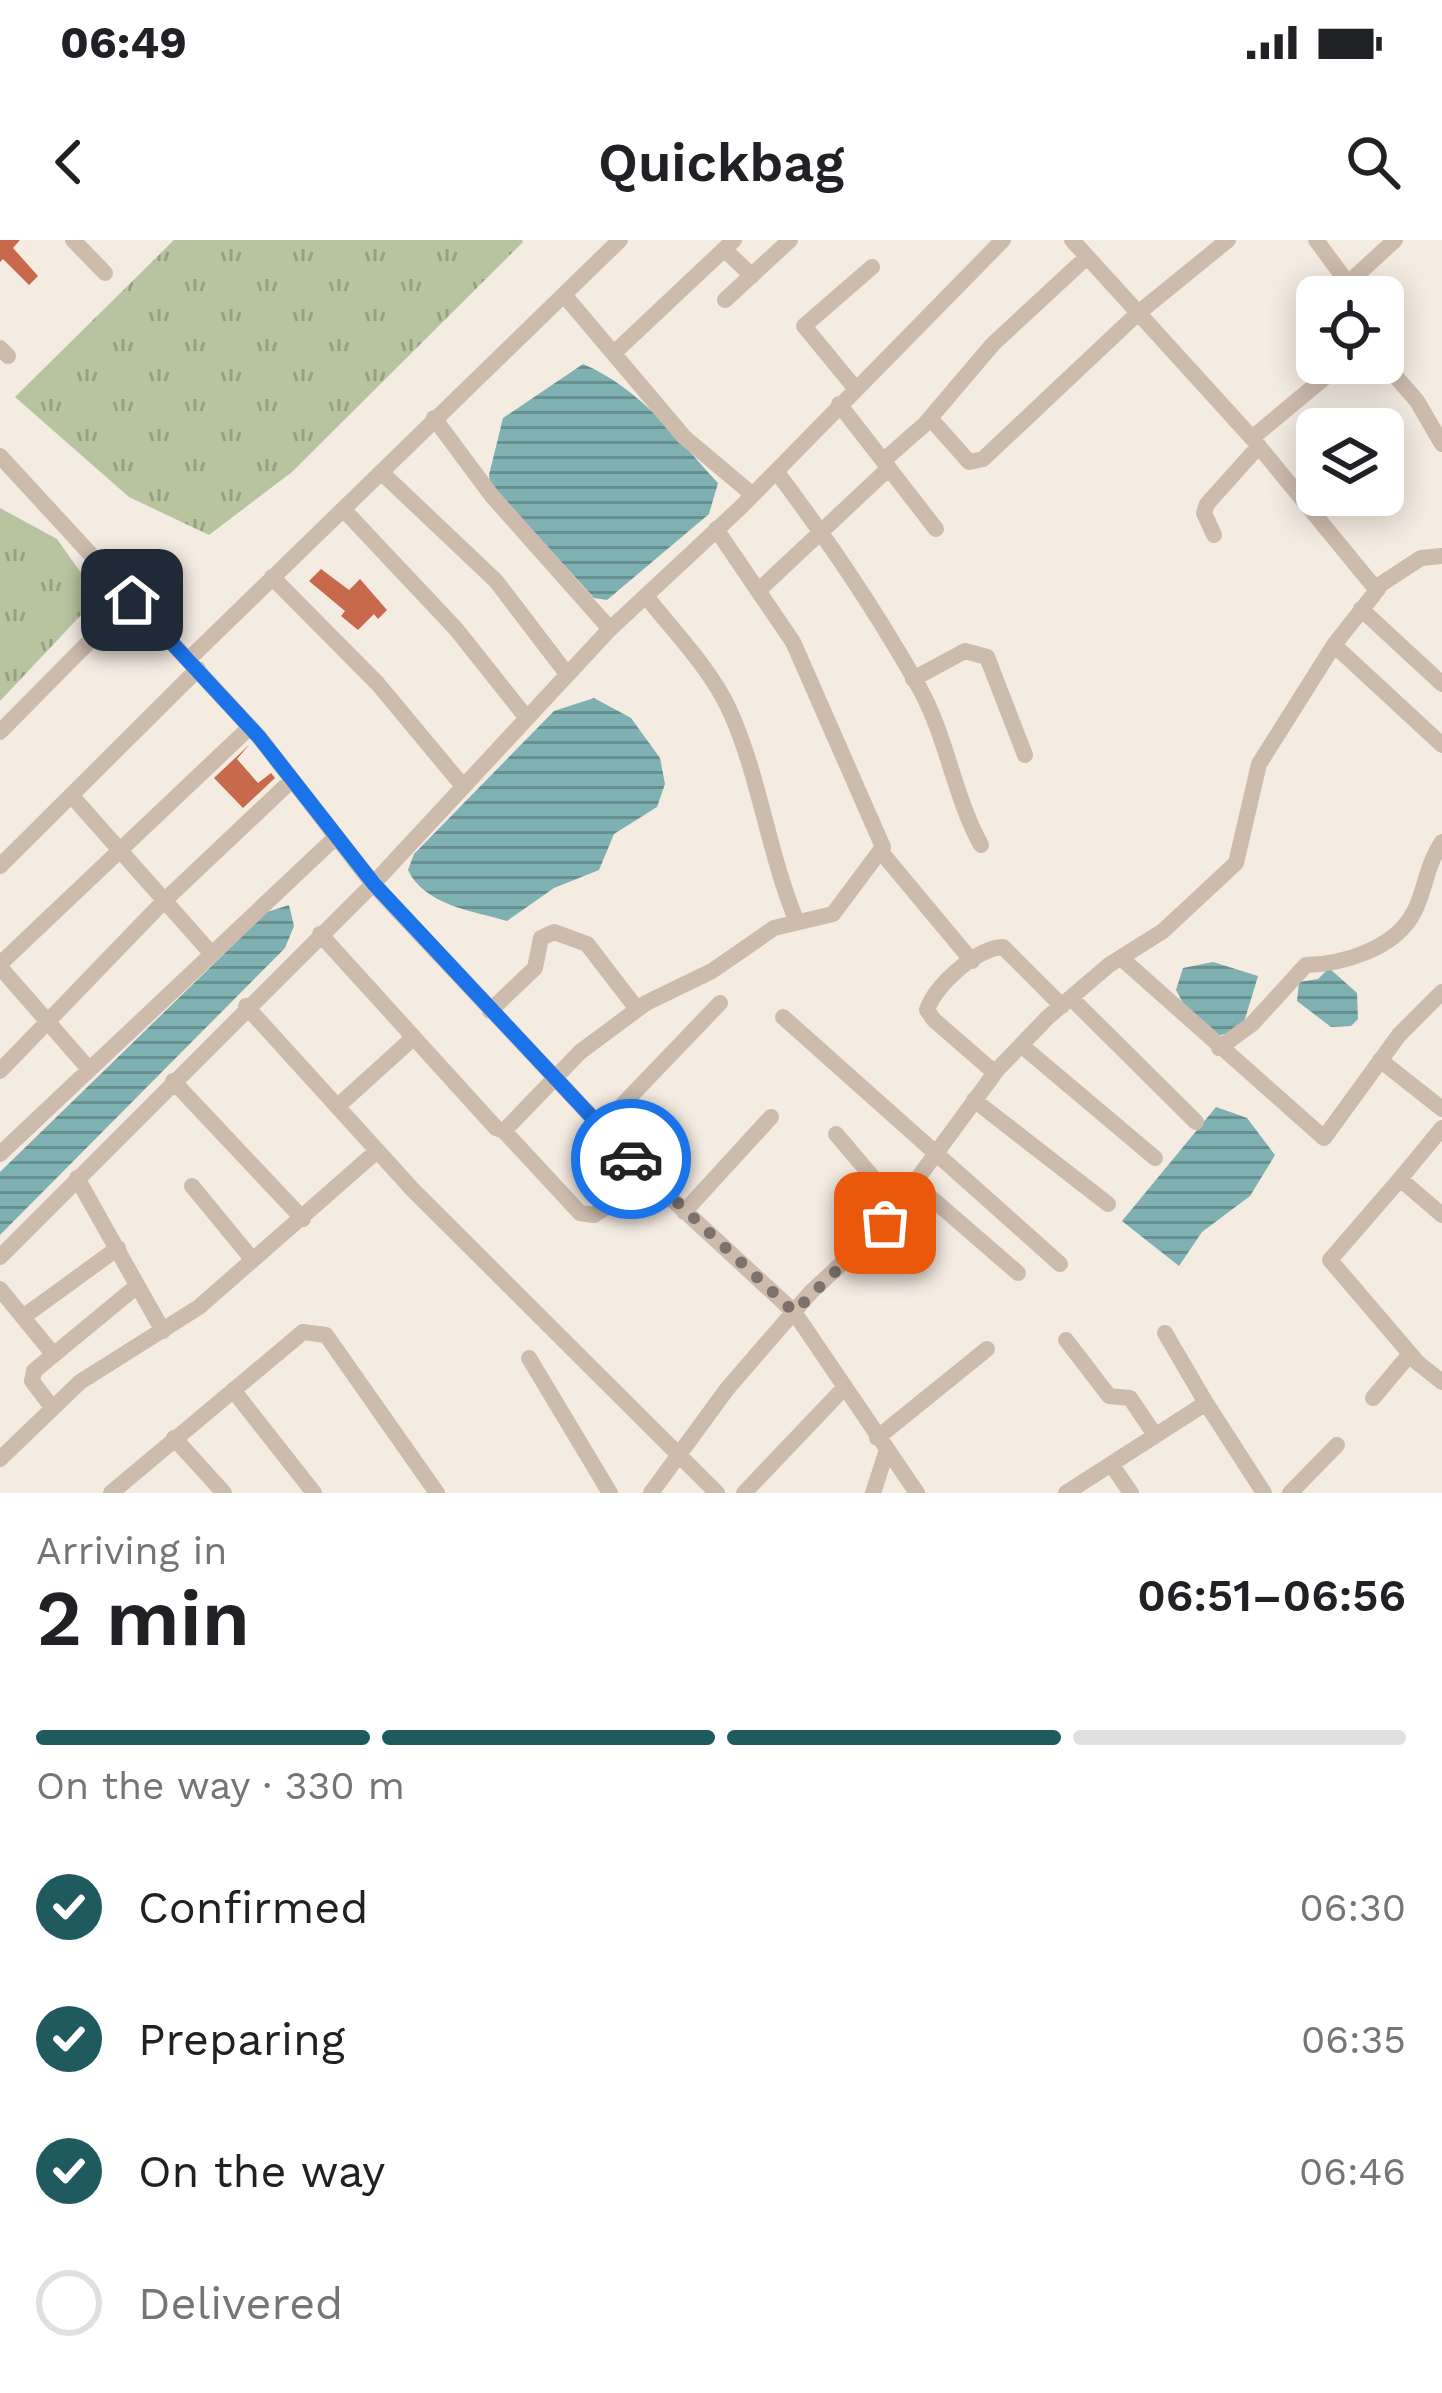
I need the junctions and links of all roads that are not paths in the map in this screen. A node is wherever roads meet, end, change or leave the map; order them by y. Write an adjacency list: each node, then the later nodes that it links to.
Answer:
1 (73, 240): 12 (street)
2 (620, 240): 16 (street)
3 (790, 240): 13 (street)
4 (1003, 240): 22 (street)
5 (1072, 240): 10 (street)
6 (1228, 240): 18 (street)
7 (1316, 240): 14 (street)
8 (1395, 240): 15 (street)
9 (729, 245): 13 (street); 19 (street)
10 (1087, 257): 18 (street); 25 (street)
11 (872, 267): 22 (street)
12 (105, 273)
13 (752, 276): 17 (street)
14 (1343, 276)
15 (1354, 276)
16 (565, 296): 19 (street); 24 (street)
17 (725, 300)
18 (1137, 314): 25 (street); 26 (street)
19 (614, 353): 32 (street)
20 (1319, 384): 26 (street)
21 (1403, 384): 27 (street)
22 (855, 388): 23 (street)
23 (839, 404): 29 (street); 30 (street)
24 (434, 418): 31 (street); 46 (street)
25 (930, 418): 29 (street)
26 (1256, 442): 37 (street); 41 (street)
27 (1442, 444)
28 (0, 456): 44 (street)
29 (886, 464): 34 (street); 35 (street)
30 (776, 471): 32 (street); 34 (street)
31 (381, 472): 33 (street); 49 (street)
32 (753, 495): 36 (street)
33 (344, 510): 40 (street); 52 (street)
34 (820, 529): 42 (street); 50 (street)
35 (936, 529)
36 (716, 530): 42 (street); 43 (street)
37 (1214, 535)
38 (1440, 551): 41 (street)
39 (169, 562): 44 (street)
40 (272, 577): 48 (street); 58 (street)
41 (1378, 590): 45 (street)
42 (758, 591): 64 (street)
43 (646, 596): 46 (street); 68 (street)
44 (132, 600): 48 (street); 54 (street)
45 (1361, 609): 47 (street); 51 (street)
46 (610, 629): 49 (street)
47 (1334, 645): 55 (street); 71 (street)
48 (193, 664): 53 (street); 59 (street)
49 (567, 674): 52 (street)
50 (913, 679): 56 (street); 62 (street)
51 (1442, 684)
52 (526, 717): 58 (street)
53 (250, 728): 57 (street); 63 (street)
54 (0, 732)
55 (1442, 746)
56 (1025, 755)
57 (292, 780): 60 (street); 67 (street)
58 (462, 784): 66 (street)
59 (71, 795): 63 (street); 65 (street)
60 (336, 837): 66 (street); 70 (street)
61 (1442, 842): 84 (street)
62 (981, 845)
63 (121, 850): 67 (street); 73 (street)
64 (882, 853): 68 (street); 72 (street)
65 (0, 866)
66 (374, 884): 69 (street); 79 (street)
67 (164, 901): 70 (street); 81 (street)
68 (797, 922): 78 (street)
69 (320, 934): 77 (street); 82 (street)
70 (210, 952): 86 (street)
71 (1121, 958): 74 (street); 84 (street)
72 (973, 961): 74 (street); 88 (street)
73 (0, 965): 81 (street)
74 (1067, 1002): 83 (street); 95 (street)
75 (720, 1003): 96 (street)
76 (1438, 1003): 85 (street)
77 (246, 1006): 89 (street); 92 (street)
78 (637, 1009): 79 (street); 90 (street)
79 (490, 1011): 90 (street)
80 (783, 1017): 102 (street)
81 (50, 1022): 86 (street); 87 (street)
82 (413, 1038): 92 (street); 98 (street)
83 (1021, 1045): 88 (street); 103 (street)
84 (1220, 1048): 85 (street)
85 (1380, 1060): 93 (street)
86 (88, 1068): 101 (street)
87 (0, 1071)
88 (995, 1073): 91 (street)
89 (172, 1081): 104 (street); 113 (street)
90 (554, 1082): 96 (street); 98 (street)
91 (974, 1100): 102 (street); 109 (street)
92 (338, 1106): 100 (street)
93 (1442, 1109)
94 (771, 1117): 111 (street)
95 (1196, 1122)
96 (601, 1127): 105 (street)
97 (1442, 1128): 106 (street)
98 (504, 1131): 105 (street)
99 (836, 1134): 110 (street)
100 (377, 1151): 113 (street); 140 (street)
101 (0, 1154)
102 (933, 1156): 107 (street); 117 (street)
103 (1156, 1158)
104 (77, 1178): 114 (street); 115 (street)
105 (649, 1178): 111 (street)
106 (1400, 1179): 112 (street); 128 (street)
107 (914, 1183): 110 (street); 118 (street)
108 (192, 1186): 116 (street)
109 (1108, 1204)
110 (897, 1206): 121 (street)
111 (685, 1212): 121 (street)
112 (1442, 1215)
113 (303, 1219): 116 (street)
114 (118, 1248): 119 (street); 122 (street)
115 (0, 1257)
116 (252, 1259): 123 (street)
117 (1060, 1264)
118 (1018, 1274)
119 (136, 1286): 123 (street); 127 (street)
120 (0, 1289): 122 (street)
121 (794, 1312): 131 (street); 140 (street)
122 (23, 1317): 127 (street)
123 (163, 1331): 135 (street)
124 (1165, 1333): 134 (street)
125 (1066, 1340): 136 (street)
126 (987, 1349): 138 (street)
127 (52, 1354): 135 (street)
128 (1410, 1354): 130 (street); 133 (street)
129 (529, 1358): 147 (street)
130 (1442, 1382)
131 (844, 1388): 138 (street); 150 (street)
132 (232, 1390): 137 (street); 145 (street); 146 (street)
133 (1373, 1398)
134 (1206, 1403): 136 (street); 155 (street)
135 (52, 1406): 141 (street)
136 (1155, 1436): 142 (street)
137 (174, 1438): 143 (street); 144 (street)
138 (882, 1445): 151 (street); 152 (street)
139 (1337, 1445): 156 (street)
140 (679, 1454): 148 (street); 149 (street)
141 (0, 1459)
142 (1111, 1464): 153 (street); 154 (street)
143 (110, 1493)
144 (224, 1493)
145 (314, 1493)
146 (437, 1493)
147 (610, 1493)
148 (651, 1493)
149 (717, 1493)
150 (744, 1493)
151 (873, 1493)
152 (917, 1493)
153 (1066, 1493)
154 (1131, 1493)
155 (1264, 1493)
156 (1289, 1493)

